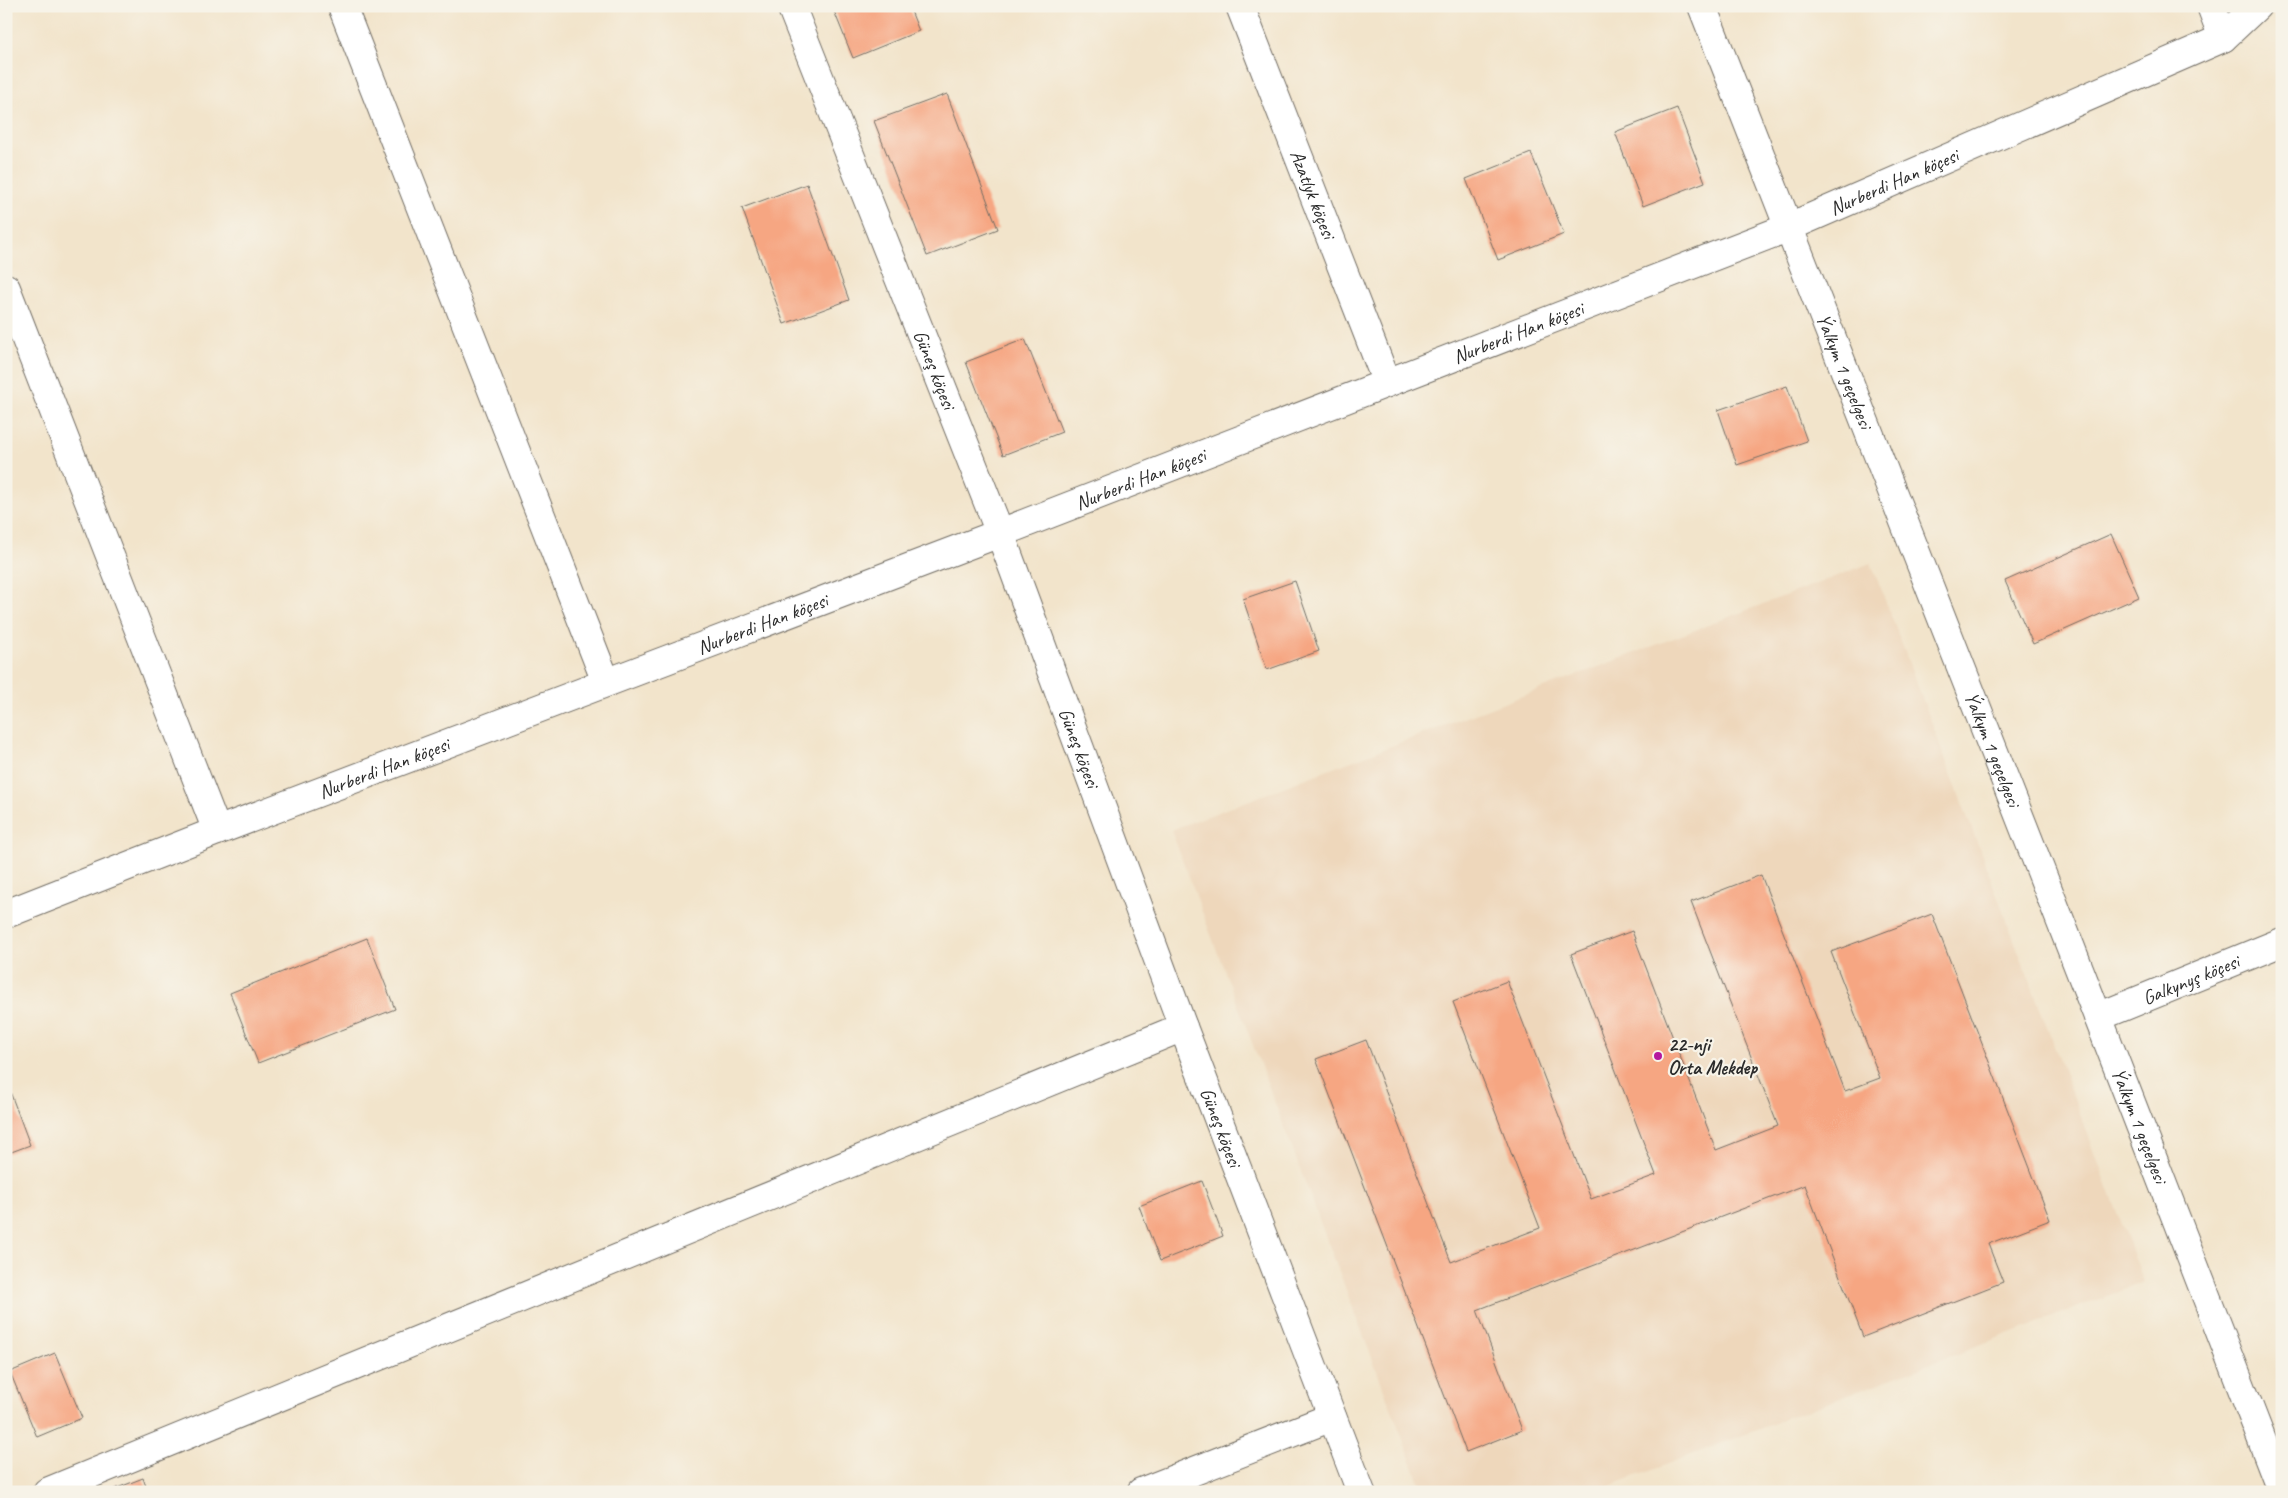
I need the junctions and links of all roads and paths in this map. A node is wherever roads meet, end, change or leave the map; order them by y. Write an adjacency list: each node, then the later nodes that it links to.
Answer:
1 (342, 6): 12 (street)
2 (791, 6): 11 (street, Güneş köçesi)
3 (1240, 6): 10 (street, Azatlyk köçesi)
4 (1702, 6): 8 (street, Ýalkym 1 geçelgesi)
5 (2211, 6): 7 (street)
6 (2257, 6): 7 (street, Nurberdi Han köçesi)
7 (2223, 38): 8 (street, Nurberdi Han köçesi)
8 (1787, 228): 10 (street, Nurberdi Han köçesi); 16 (street, Ýalkym 1 geçelgesi)
9 (6, 288): 13 (street)
10 (1387, 383): 11 (street, Nurberdi Han köçesi)
11 (1000, 534): 12 (street, Nurberdi Han köçesi); 17 (street, Güneş köçesi)
12 (606, 682): 13 (street, Nurberdi Han köçesi)
13 (217, 831): 14 (street, Nurberdi Han köçesi)
14 (6, 914)
15 (2282, 942): 16 (street, Galkynyş köçesi)
16 (2098, 1017): 22 (street, Ýalkym 1 geçelgesi)
17 (1183, 1027): 18 (street, Güneş köçesi); 19 (street)
18 (1332, 1417): 20 (street); 21 (street, Güneş köçesi)
19 (46, 1492)
20 (1141, 1492)
21 (1361, 1492)
22 (2282, 1492)

